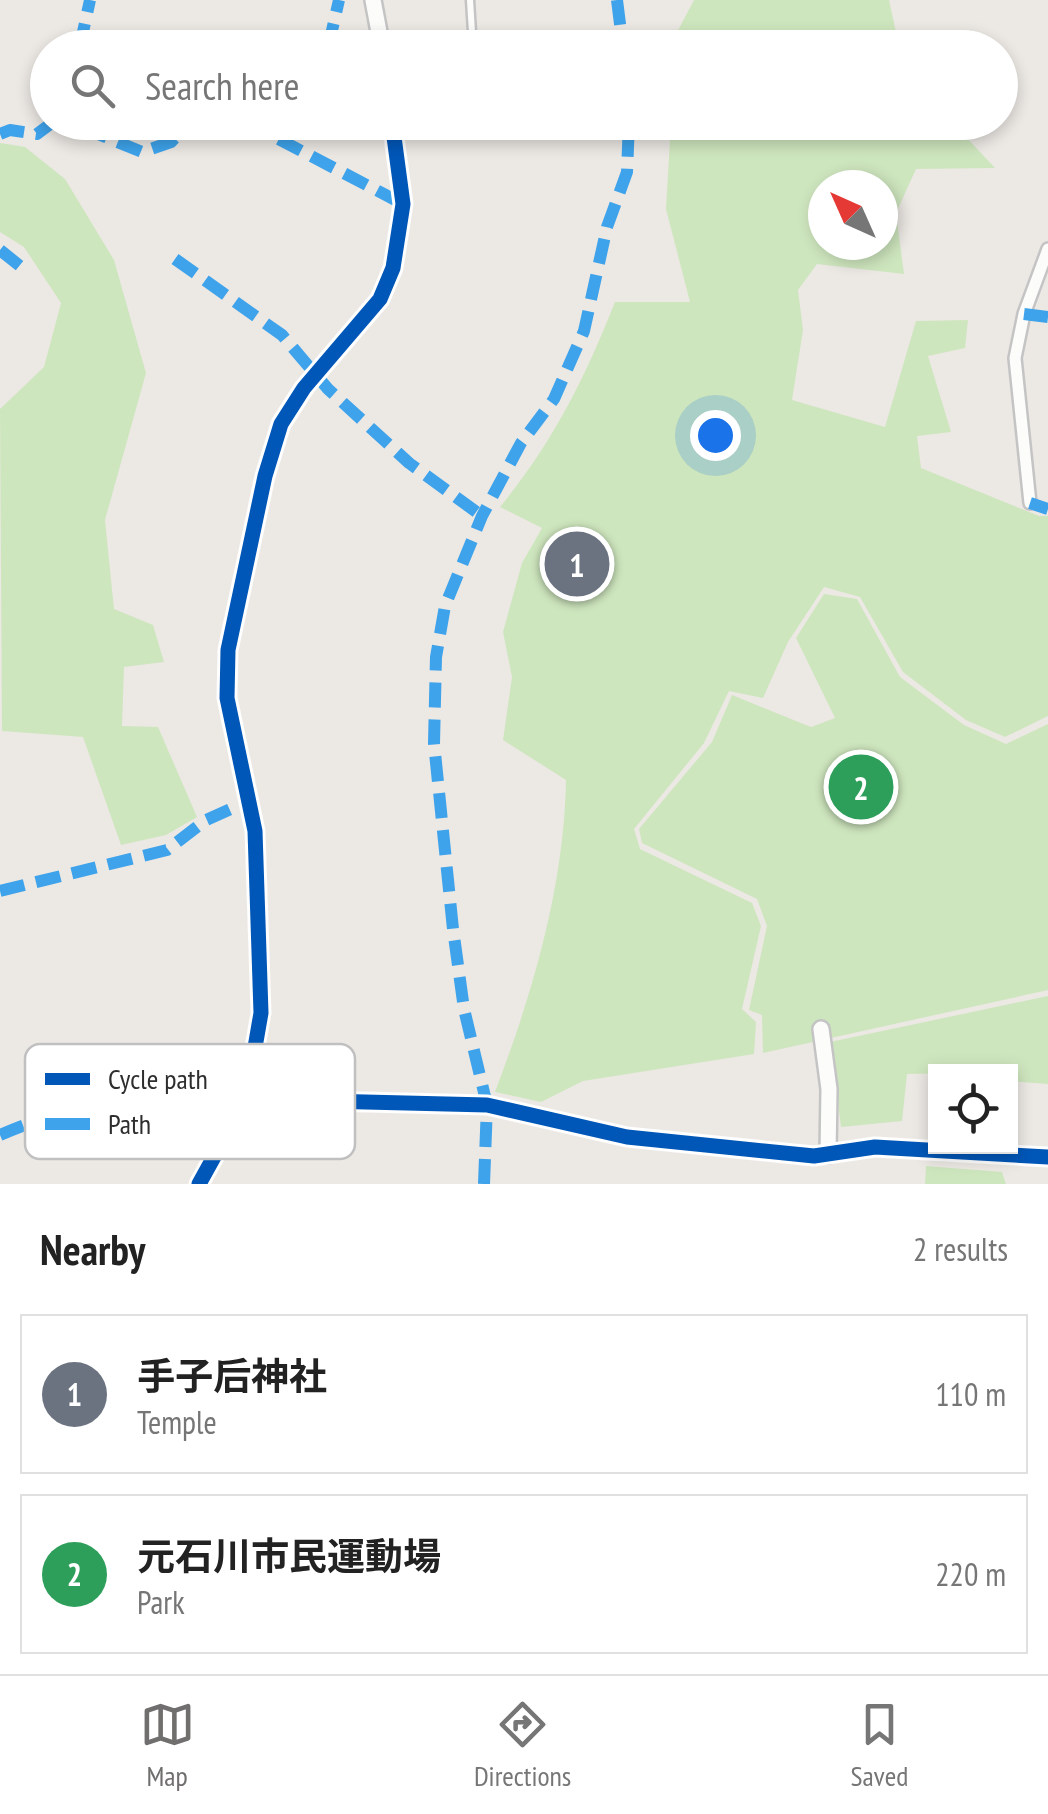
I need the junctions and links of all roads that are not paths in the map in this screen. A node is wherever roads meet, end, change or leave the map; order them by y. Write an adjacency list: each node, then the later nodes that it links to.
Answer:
1 (373, 0): 3 (street)
2 (470, 0): 4 (lane)
3 (379, 30)
4 (472, 30)
5 (394, 140): 9 (street)
6 (1048, 249): 7 (street)
7 (1030, 503)
8 (821, 1029): 11 (street)
9 (256, 1044)
10 (355, 1101): 11 (street)
11 (828, 1155): 12 (street)
12 (1048, 1157)
13 (212, 1159): 14 (street)
14 (198, 1184)

